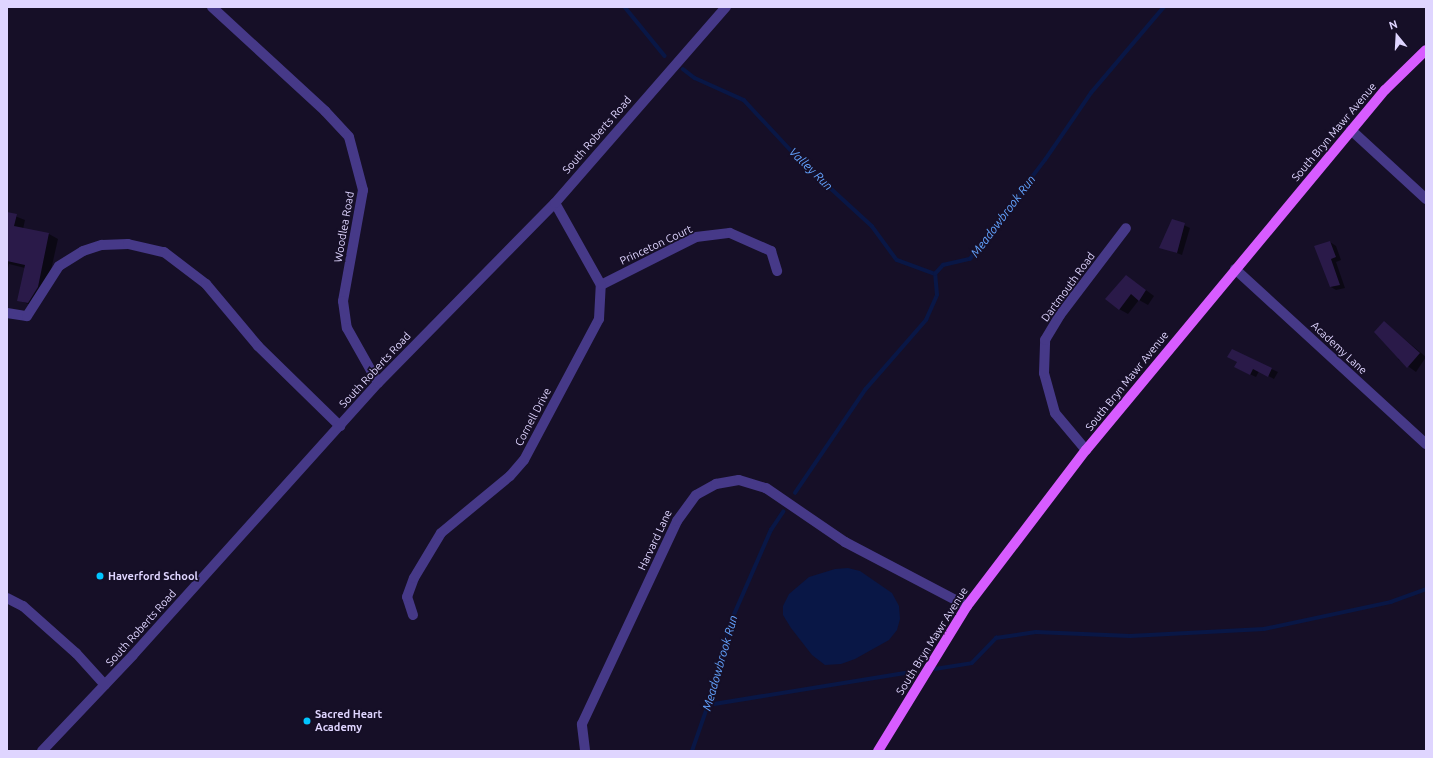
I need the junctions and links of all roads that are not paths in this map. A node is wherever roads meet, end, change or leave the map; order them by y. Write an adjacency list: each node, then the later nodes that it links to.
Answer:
1 (212, 7): 12 (street, Woodlea Road)
2 (726, 7): 6 (street, South Roberts Road)
3 (1426, 50): 4 (main road, South Bryn Mawr Avenue)
4 (1351, 130): 5 (street); 8 (main road, South Bryn Mawr Avenue)
5 (1426, 199)
6 (555, 203): 10 (street); 12 (street, South Roberts Road)
7 (1126, 228): 15 (street, Dartmouth Road)
8 (1235, 269): 14 (street, Academy Lane); 15 (main road, South Bryn Mawr Avenue)
9 (777, 271): 10 (street, Princeton Court)
10 (600, 285): 18 (street, Cornell Drive)
11 (7, 313): 13 (street)
12 (378, 383): 13 (street, South Roberts Road)
13 (340, 426): 19 (street, South Roberts Road)
14 (1426, 444)
15 (1086, 450): 17 (main road, South Bryn Mawr Avenue)
16 (7, 598): 19 (street)
17 (967, 606): 20 (street, Harvard Lane); 22 (main road, South Bryn Mawr Avenue)
18 (413, 615)
19 (105, 685): 21 (street, South Roberts Road)
20 (585, 750)
21 (42, 751)
22 (878, 751)

